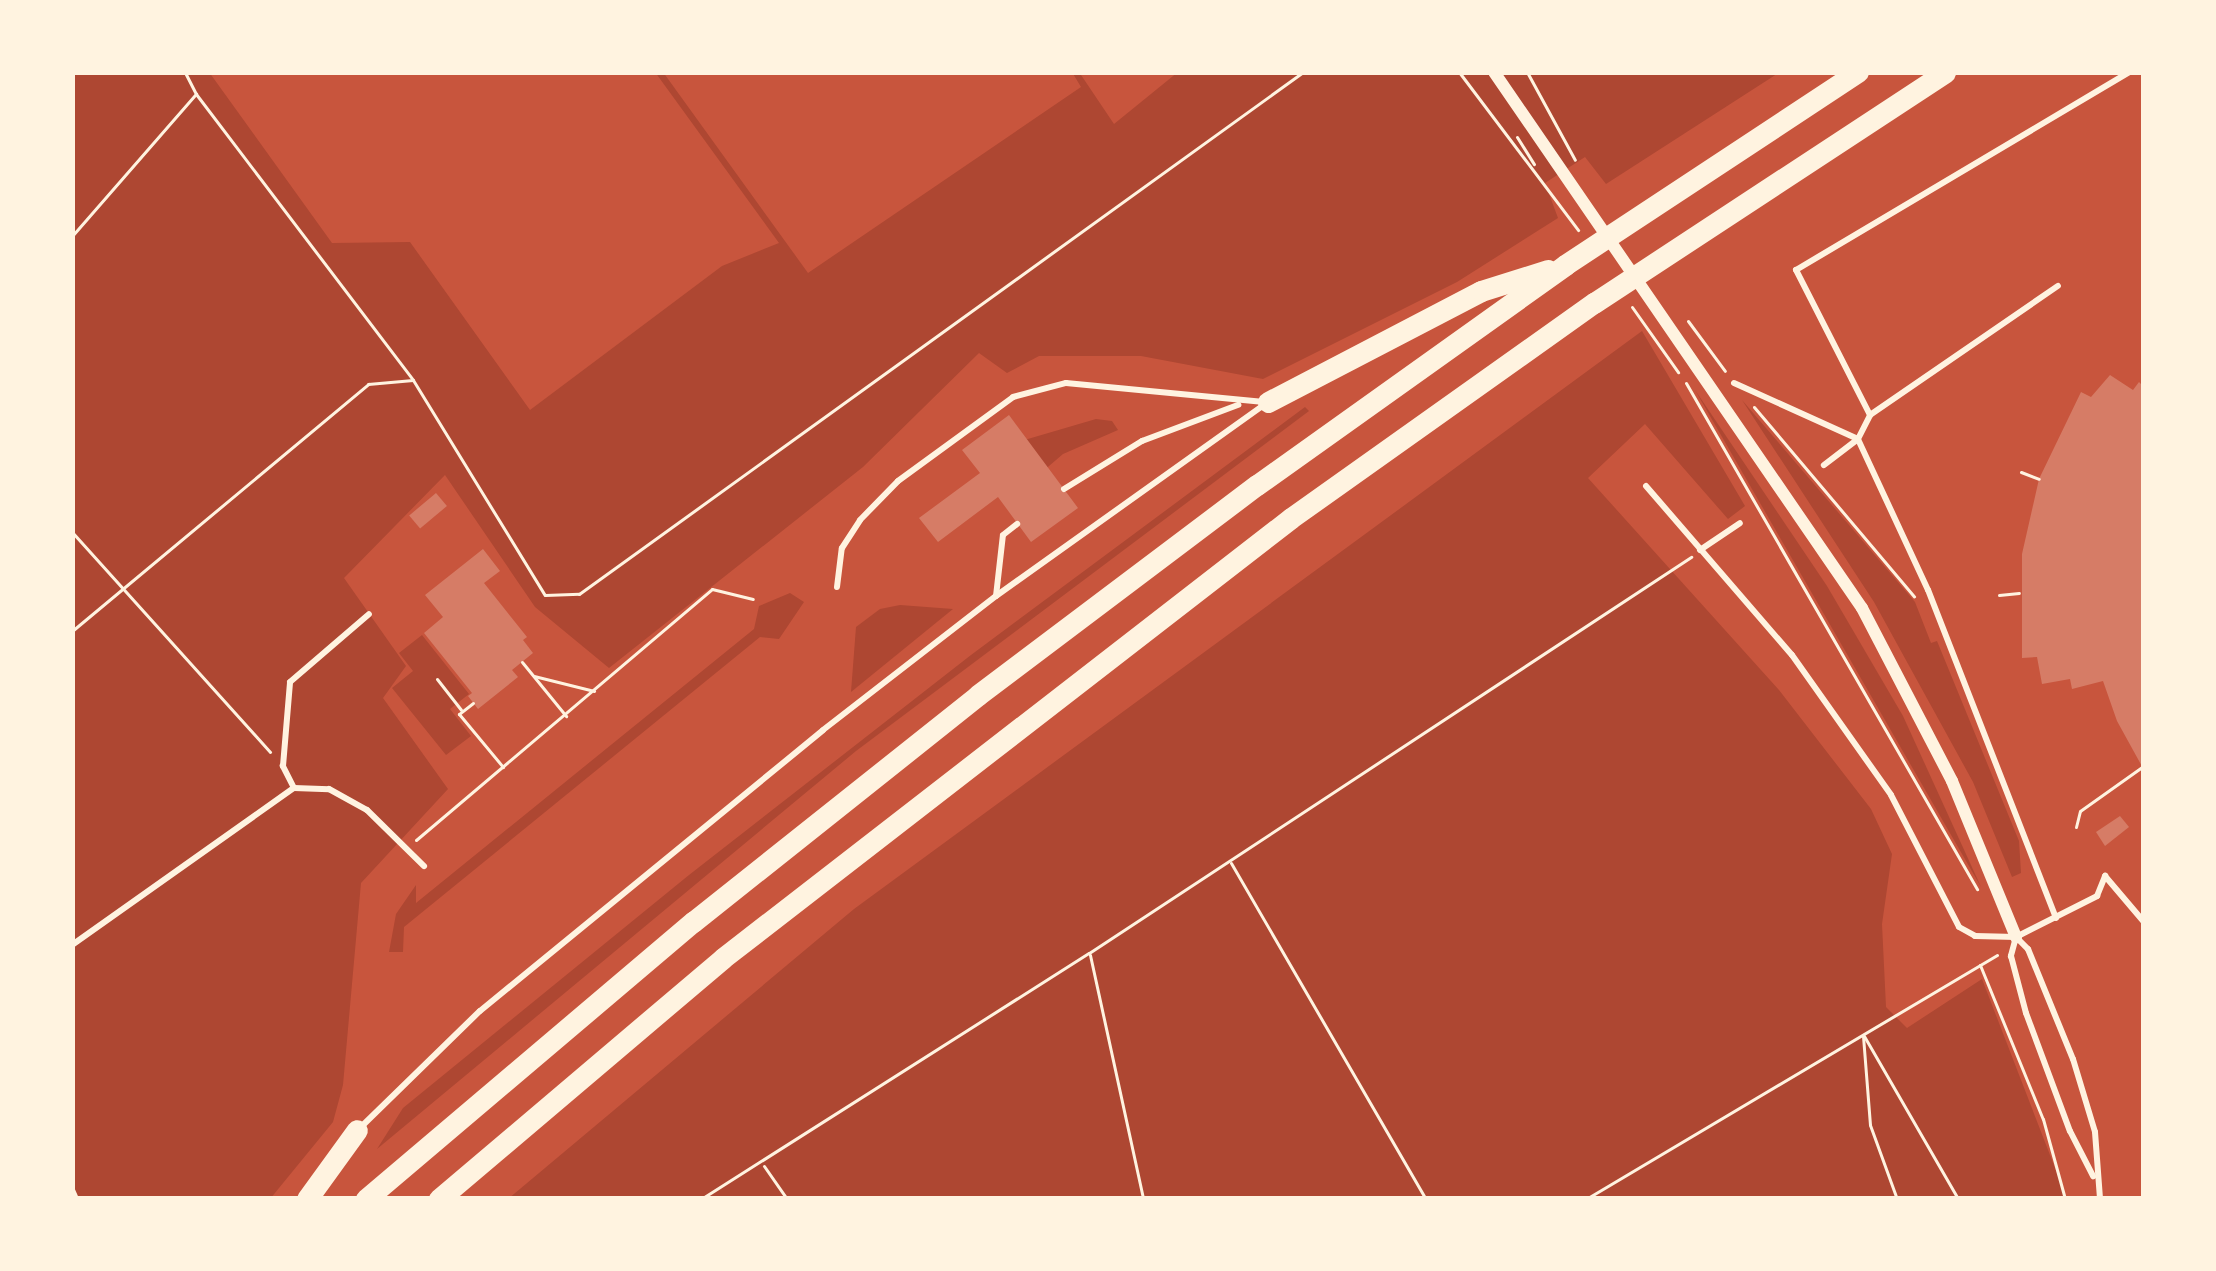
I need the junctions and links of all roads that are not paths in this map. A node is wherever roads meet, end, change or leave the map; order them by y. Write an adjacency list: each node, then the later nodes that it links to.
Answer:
1 (1494, 72): 25 (street)
2 (1858, 72): 5 (highway)
3 (1945, 72): 33 (highway)
4 (2130, 72): 10 (lane)
5 (1565, 265): 8 (highway); 32 (highway)
6 (2058, 286): 10 (lane)
7 (1734, 383): 11 (lane)
8 (1268, 402): 9 (lane); 19 (lane)
9 (1241, 404): 14 (lane); 18 (lane)
10 (1870, 415): 11 (lane)
11 (1858, 439): 12 (lane); 23 (lane)
12 (1824, 465)
13 (1646, 486): 17 (lane)
14 (1064, 489)
15 (1741, 523): 17 (lane)
16 (1017, 524): 19 (lane)
17 (1700, 550): 25 (lane)
18 (837, 587)
19 (996, 596): 27 (lane)
20 (369, 614): 21 (lane)
21 (294, 788): 22 (lane); 26 (lane)
22 (424, 866)
23 (2056, 918): 24 (lane); 25 (lane)
24 (2144, 922)
25 (2016, 937): 28 (lane); 28 (lane)
26 (72, 946)
27 (358, 1130): 31 (highway)
28 (2096, 1182): 34 (lane)
29 (72, 1190): 30 (lane)
30 (76, 1199)
31 (307, 1199)
32 (366, 1199)
33 (439, 1199)
34 (2100, 1199)

